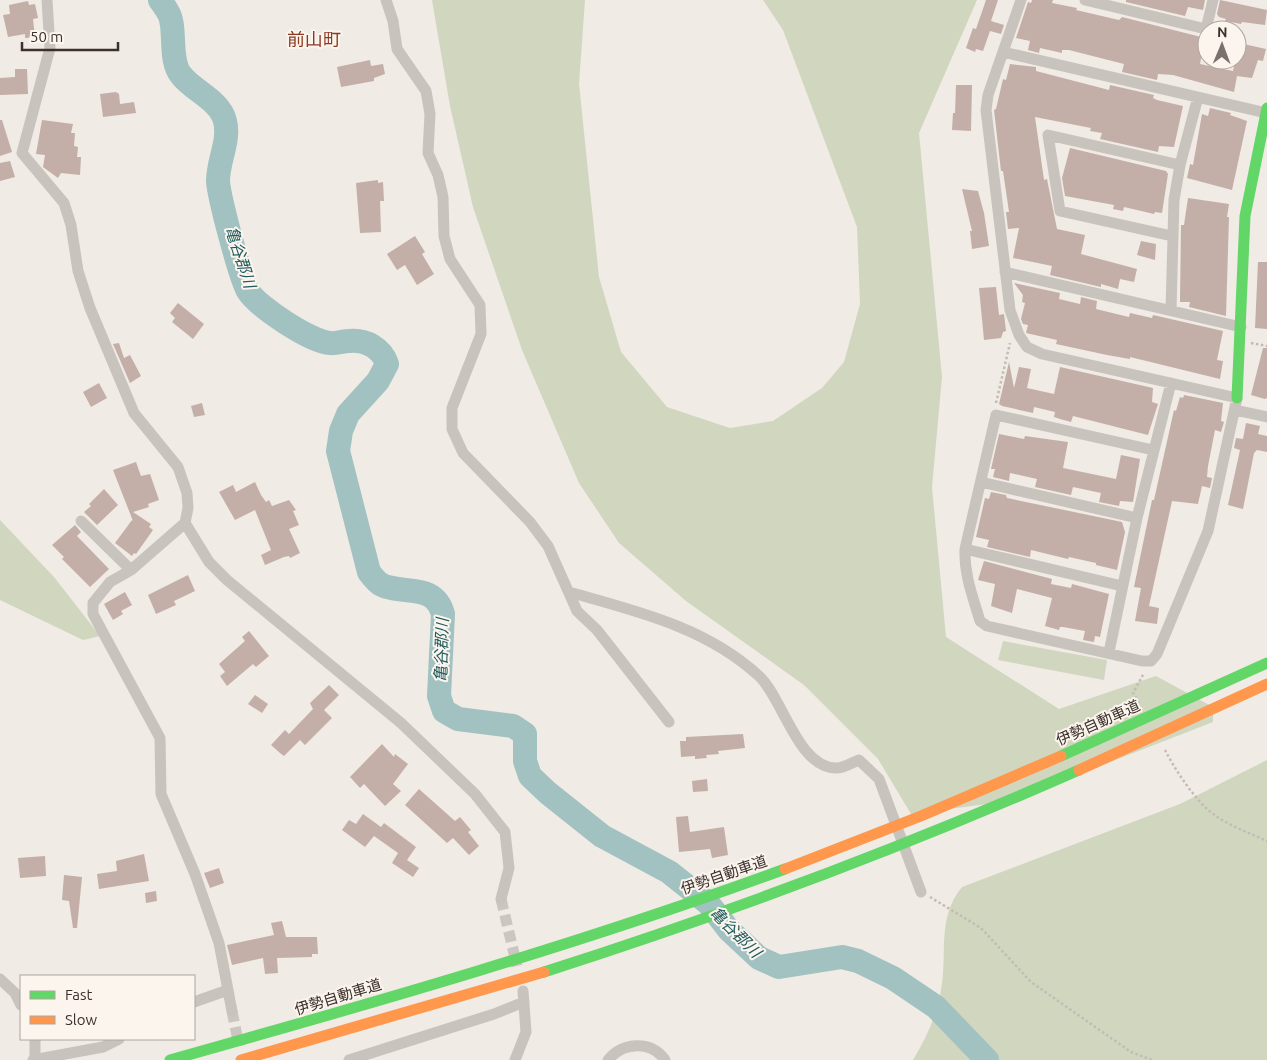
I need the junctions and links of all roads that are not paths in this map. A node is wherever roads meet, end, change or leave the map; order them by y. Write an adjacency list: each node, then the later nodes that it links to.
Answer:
1 (47, 0): 21 (street)
2 (386, 0): 25 (street)
3 (1022, 0): 6 (street)
4 (1213, 0): 5 (street)
5 (1090, 1)
6 (1003, 52): 7 (street); 11 (street)
7 (1198, 97): 8 (street); 9 (street)
8 (1266, 117): 13 (main road)
9 (1180, 165): 10 (street); 10 (street)
10 (1172, 236): 12 (street)
11 (1005, 272): 12 (street); 14 (street)
12 (1171, 310): 13 (street)
13 (1241, 327): 15 (main road)
14 (1171, 383): 15 (street); 17 (street)
15 (1236, 404): 16 (street); 26 (street)
16 (1267, 417)
17 (1153, 450): 18 (street); 19 (street)
18 (981, 482): 19 (street); 22 (street)
19 (1137, 518): 24 (street)
20 (81, 521): 23 (street)
21 (185, 523): 23 (street); 31 (street)
22 (966, 550): 24 (street); 26 (street)
23 (131, 570): 33 (street)
24 (1122, 586): 26 (street)
25 (569, 592): 29 (street); 30 (street)
26 (1109, 652)
27 (1267, 663): 40 (main road, 伊勢自動車道)
28 (1267, 684): 41 (main road)
29 (669, 722)
30 (921, 892)
31 (501, 899)
32 (0, 979): 35 (street)
33 (228, 990): 34 (street); 36 (street)
34 (195, 1002)
35 (20, 1003)
36 (232, 1011)
37 (35, 1040): 39 (street)
38 (117, 1040): 39 (street)
39 (34, 1060)
40 (170, 1060)
41 (241, 1060)
42 (349, 1060): 43 (street)
43 (515, 1060)
44 (608, 1060): 45 (street)
45 (665, 1060)

